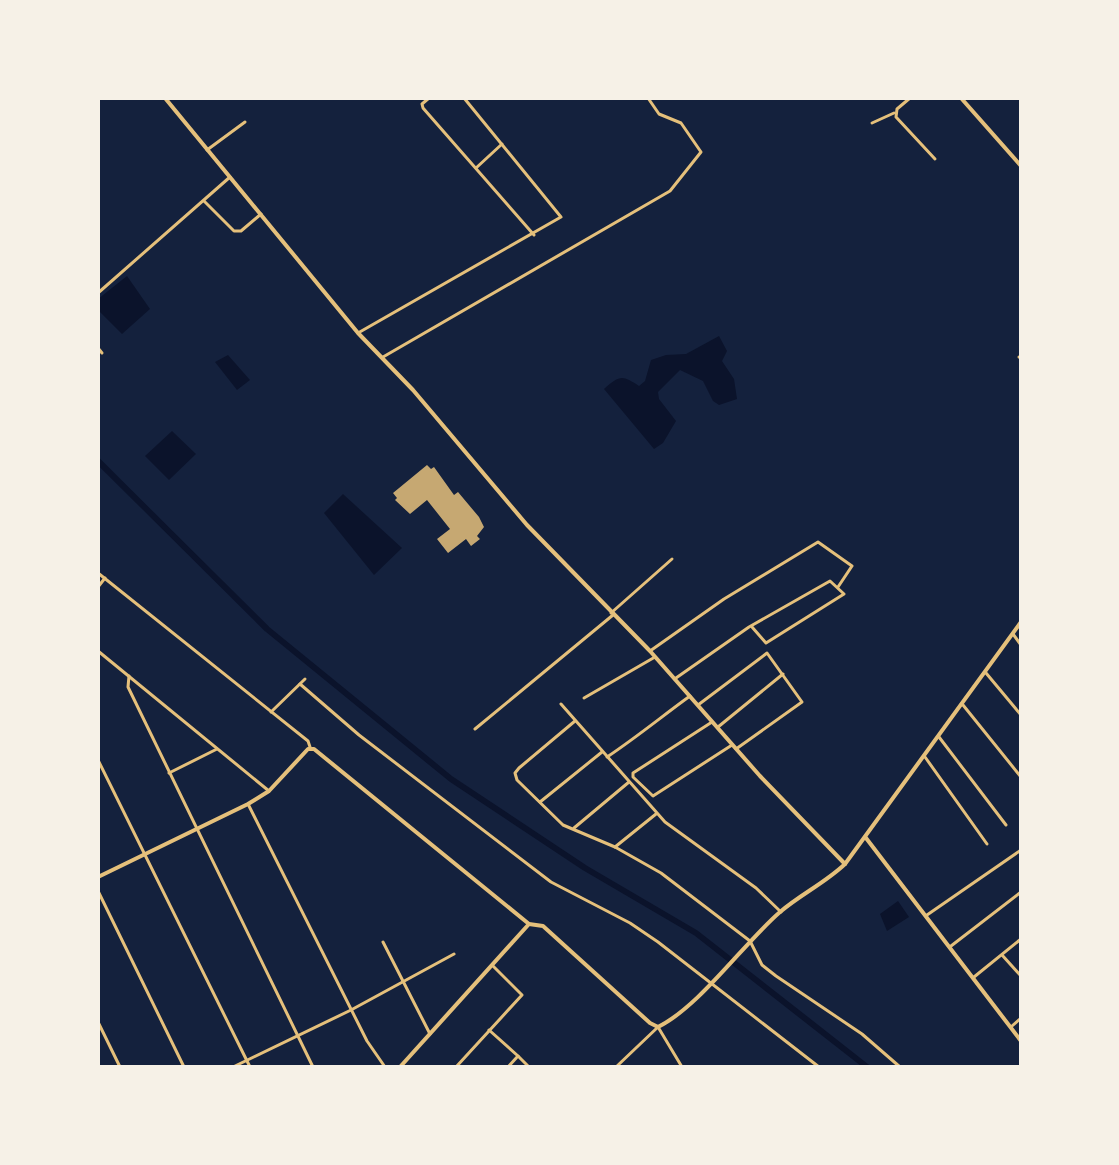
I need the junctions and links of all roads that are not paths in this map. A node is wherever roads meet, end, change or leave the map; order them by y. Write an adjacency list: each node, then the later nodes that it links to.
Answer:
1 (165, 98): 11 (street)
2 (429, 98): 14 (street)
3 (464, 98): 10 (street)
4 (648, 98): 23 (street)
5 (910, 98): 7 (street)
6 (961, 98): 13 (street)
7 (896, 113): 9 (street); 12 (street)
8 (245, 122): 11 (street)
9 (872, 123)
10 (502, 144): 14 (street); 18 (street)
11 (207, 150): 15 (street)
12 (935, 159)
13 (1021, 166)
14 (475, 169): 18 (street)
15 (230, 177): 16 (street); 17 (street)
16 (204, 201): 17 (street); 19 (street)
17 (261, 214): 20 (street)
18 (534, 235): 20 (street)
19 (98, 293)
20 (358, 333): 23 (street)
21 (98, 348): 22 (street)
22 (102, 353)
23 (381, 358): 29 (street)
24 (672, 559): 29 (street)
25 (98, 573): 26 (street)
26 (105, 578): 27 (street); 48 (street)
27 (98, 587)
28 (838, 587): 31 (street); 31 (street); 35 (street)
29 (612, 614): 35 (street); 53 (street)
30 (1021, 622): 32 (street)
31 (752, 627): 41 (street)
32 (1013, 634): 33 (street); 37 (street)
33 (1021, 645)
34 (98, 651): 39 (street)
35 (650, 651): 36 (street)
36 (655, 657): 41 (street); 44 (street)
37 (986, 673): 47 (street); 49 (street)
38 (783, 674): 46 (street); 52 (street); 55 (street)
39 (129, 676): 57 (street); 62 (street)
40 (305, 679): 42 (street)
41 (675, 679): 43 (street)
42 (300, 684): 48 (street); 94 (street)
43 (690, 696): 46 (street); 59 (street)
44 (584, 698)
45 (561, 704): 50 (street)
46 (698, 705): 51 (street)
47 (963, 705): 54 (street); 63 (street)
48 (271, 712): 56 (street)
49 (1021, 715)
50 (575, 721): 58 (street); 66 (street)
51 (712, 722): 52 (street); 55 (street)
52 (717, 728): 55 (street)
53 (475, 729)
54 (939, 737): 60 (street); 69 (street)
55 (734, 747): 77 (street)
56 (310, 748): 65 (street); 83 (street)
57 (217, 749): 62 (street); 65 (street)
58 (602, 752): 59 (street); 66 (street)
59 (607, 757): 64 (street)
60 (925, 757): 72 (street); 73 (street)
61 (98, 760): 76 (street)
62 (169, 773): 71 (street)
63 (1021, 777)
64 (629, 782): 68 (street); 70 (street)
65 (269, 791): 67 (street)
66 (540, 802): 70 (street)
67 (248, 804): 71 (street); 95 (street)
68 (657, 813): 74 (street); 81 (street)
69 (1006, 825)
70 (574, 828): 74 (street)
71 (196, 830): 76 (street); 102 (street)
72 (866, 838): 77 (street); 82 (street)
73 (987, 844)
74 (615, 847): 86 (street)
75 (1021, 850): 82 (street)
76 (145, 855): 78 (street); 105 (street)
77 (845, 864): 81 (street)
78 (98, 877)
79 (98, 891): 108 (street)
80 (1021, 892): 87 (street)
81 (781, 912): 86 (street)
82 (927, 915): 87 (street)
83 (529, 924): 90 (street); 98 (street)
84 (1021, 939): 89 (street)
85 (383, 942): 93 (street)
86 (748, 943): 94 (street); 119 (street)
87 (951, 946): 92 (street)
88 (454, 954): 93 (street)
89 (1002, 955): 91 (street); 92 (street)
90 (491, 964): 100 (street); 101 (street)
91 (1021, 976)
92 (974, 977): 99 (street)
93 (401, 981): 95 (street); 101 (street)
94 (711, 982): 98 (street); 118 (street)
95 (351, 1010): 102 (street); 112 (street)
96 (1021, 1018): 99 (street)
97 (98, 1022): 107 (street)
98 (658, 1027): 116 (street); 117 (street)
99 (1011, 1027): 103 (street)
100 (489, 1030): 104 (street); 113 (street)
101 (430, 1034): 106 (street)
102 (298, 1035): 105 (street); 111 (street)
103 (1021, 1041)
104 (518, 1056): 114 (street); 115 (street)
105 (247, 1060): 109 (street); 110 (street)
106 (404, 1066)
107 (120, 1067)
108 (184, 1067)
109 (233, 1067)
110 (250, 1067)
111 (313, 1067)
112 (385, 1067)
113 (456, 1067)
114 (508, 1067)
115 (529, 1067)
116 (616, 1067)
117 (682, 1067)
118 (819, 1067)
119 (900, 1067)

